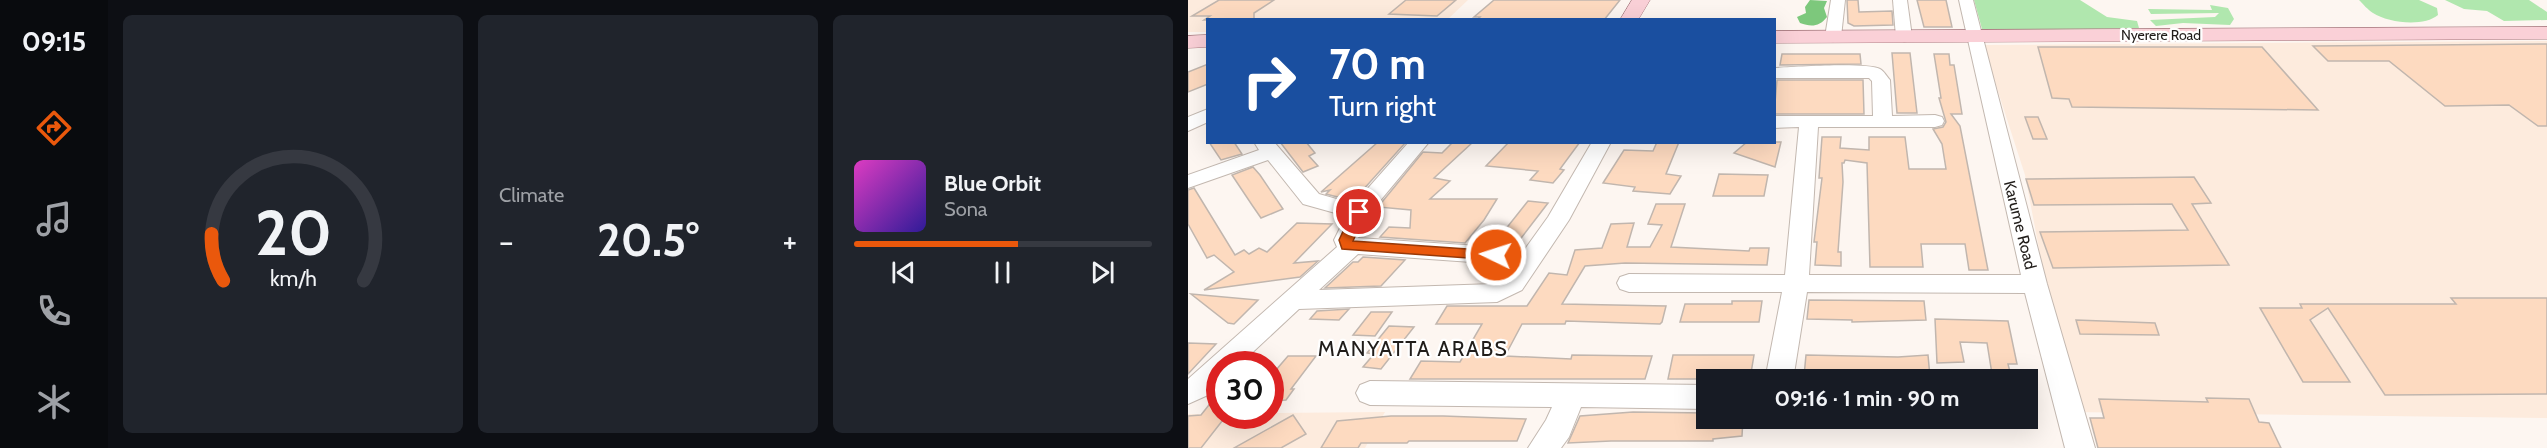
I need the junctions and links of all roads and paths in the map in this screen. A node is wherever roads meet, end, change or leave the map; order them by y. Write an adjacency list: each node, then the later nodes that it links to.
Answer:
1 (1641, 0): 5 (main road)
2 (1838, 0): 8 (street)
3 (1900, 0): 9 (street)
4 (1966, 0): 7 (street, Karume Road)
5 (1630, 18)
6 (2547, 33): 7 (main road, Nyerere Road)
7 (1975, 36): 9 (main road, Nyerere Road); 29 (street, Karume Road)
8 (1833, 37): 9 (main road, Nyerere Road); 10 (main road, Nyerere Road)
9 (1904, 37)
10 (1776, 38)
11 (1206, 41): 12 (main road)
12 (1188, 42)
13 (1776, 72): 18 (street)
14 (1206, 115): 19 (street)
15 (1935, 121): 18 (street)
16 (1776, 122): 17 (street)
17 (1809, 122): 18 (street); 28 (street)
18 (1883, 122)
19 (1188, 125)
20 (1418, 144): 24 (street)
21 (1601, 144): 26 (street)
22 (1267, 147): 23 (street); 24 (street)
23 (1188, 182)
24 (1359, 212): 25 (street)
25 (1352, 246): 26 (street); 30 (street)
26 (1532, 258): 30 (street)
27 (1629, 283): 28 (street)
28 (1796, 284): 29 (street); 32 (street)
29 (2035, 284): 39 (street, Karume Road)
30 (1297, 300): 31 (street)
31 (1238, 351)
32 (1781, 369)
33 (1206, 380): 34 (street)
34 (1188, 392)
35 (1370, 393): 36 (street)
36 (1571, 397): 37 (street); 38 (street)
37 (1696, 397)
38 (1543, 448)
39 (2080, 448)

